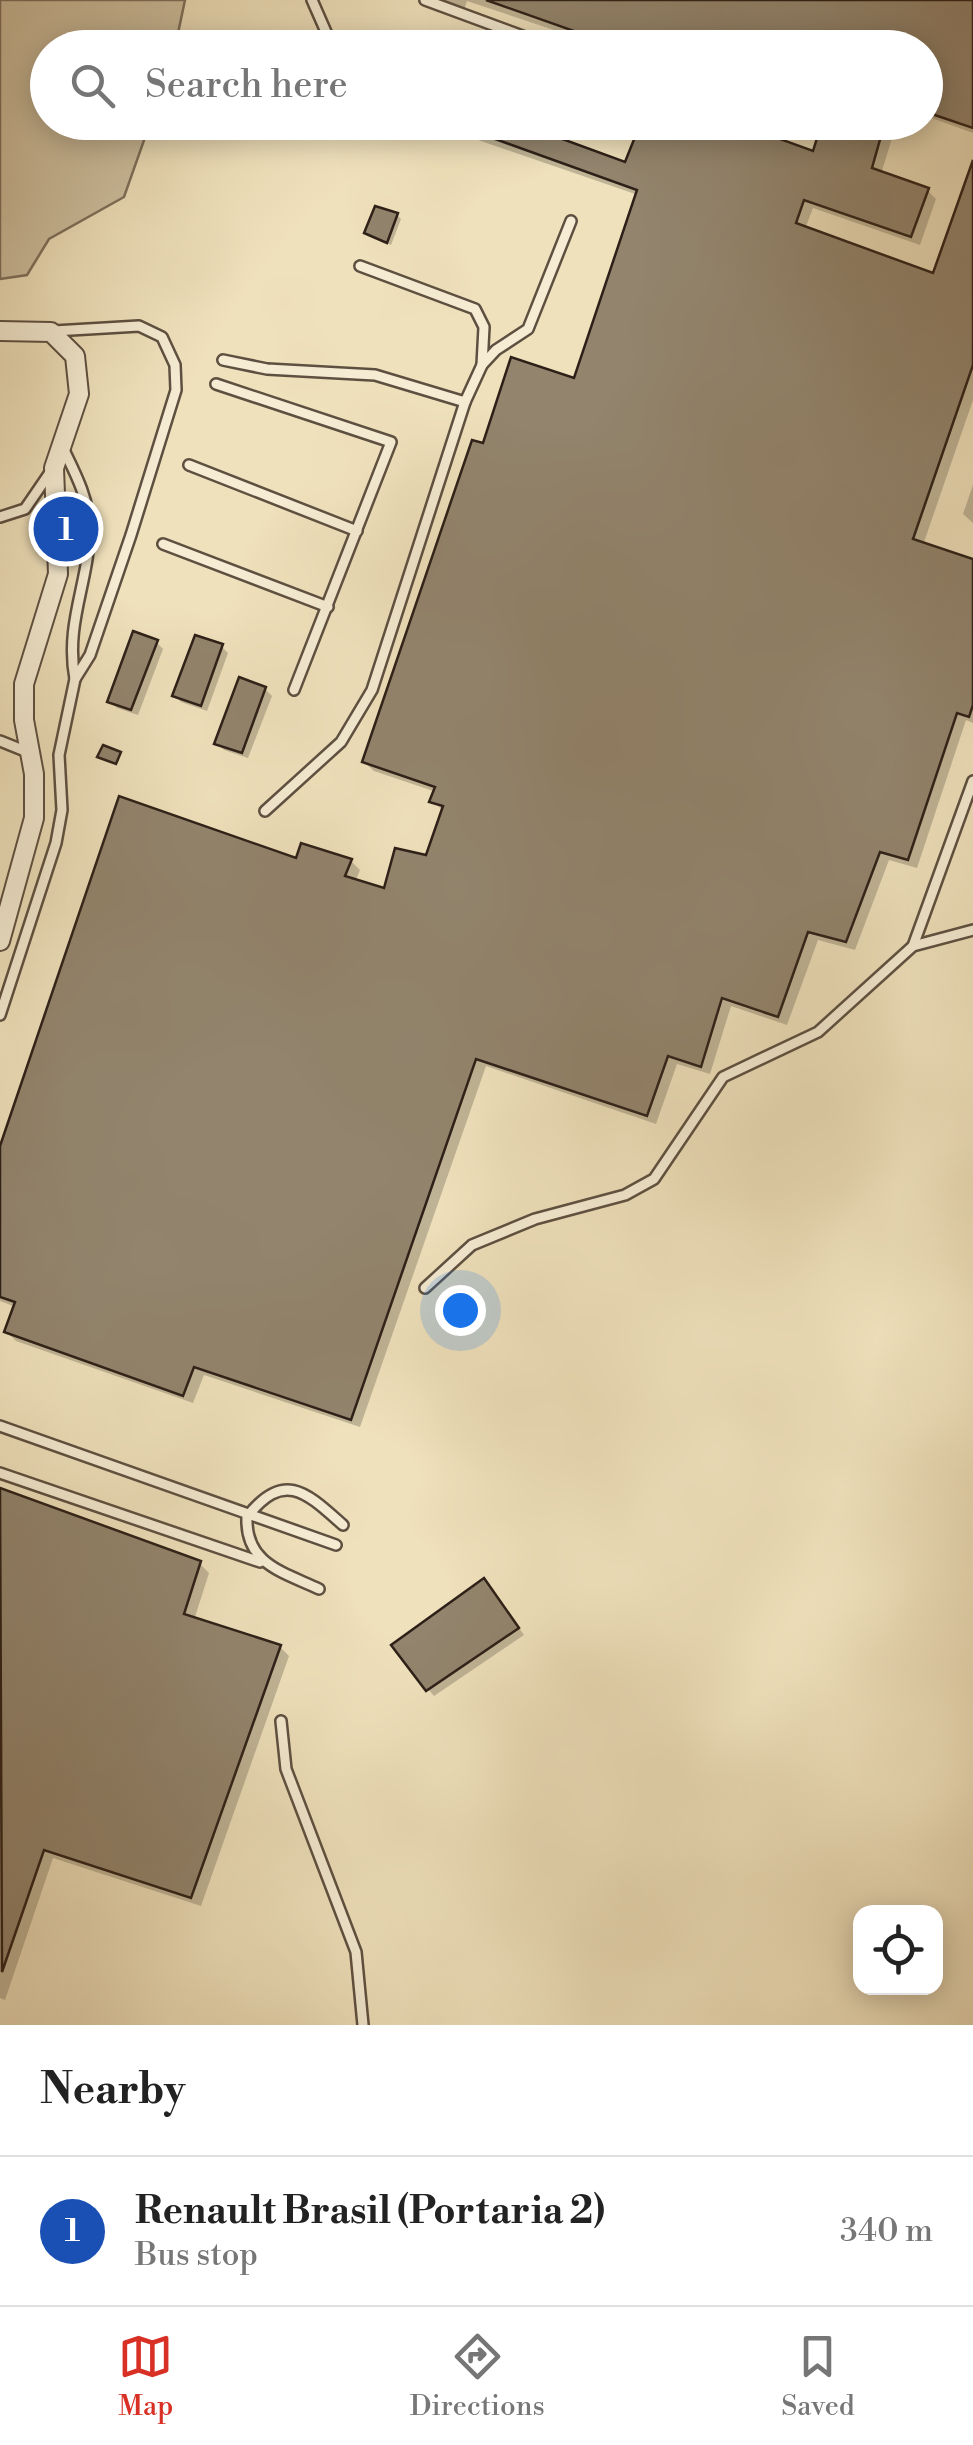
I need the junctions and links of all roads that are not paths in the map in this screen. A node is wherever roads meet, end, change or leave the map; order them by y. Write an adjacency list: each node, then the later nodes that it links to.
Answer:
1 (312, 0): 3 (lane)
2 (426, 0): 4 (lane)
3 (325, 30)
4 (507, 30)
5 (571, 221): 10 (lane)
6 (360, 266): 10 (lane)
7 (0, 331): 8 (street)
8 (51, 332): 13 (street); 20 (lane)
9 (224, 360): 12 (lane)
10 (482, 365): 12 (lane)
11 (216, 384): 17 (lane)
12 (465, 402): 25 (lane)
13 (62, 446): 15 (street); 20 (lane)
14 (189, 465): 17 (lane)
15 (54, 468): 16 (lane); 23 (street)
16 (0, 517)
17 (357, 531): 19 (lane)
18 (163, 544): 19 (lane)
19 (328, 607): 21 (lane)
20 (76, 679): 29 (lane)
21 (294, 690)
22 (0, 742): 23 (lane)
23 (32, 753): 27 (street)
24 (973, 781): 28 (lane)
25 (265, 811)
26 (973, 932): 28 (lane)
27 (0, 941)
28 (913, 946): 30 (lane)
29 (0, 1016)
30 (425, 1288)
31 (0, 1426): 33 (lane)
32 (0, 1473): 35 (lane)
33 (247, 1516): 34 (lane); 37 (lane); 38 (lane)
34 (343, 1525)
35 (158, 1527): 36 (lane); 38 (lane)
36 (153, 1540)
37 (336, 1545)
38 (260, 1562): 39 (lane)
39 (319, 1590)
40 (281, 1721): 41 (lane)
41 (363, 2025)

